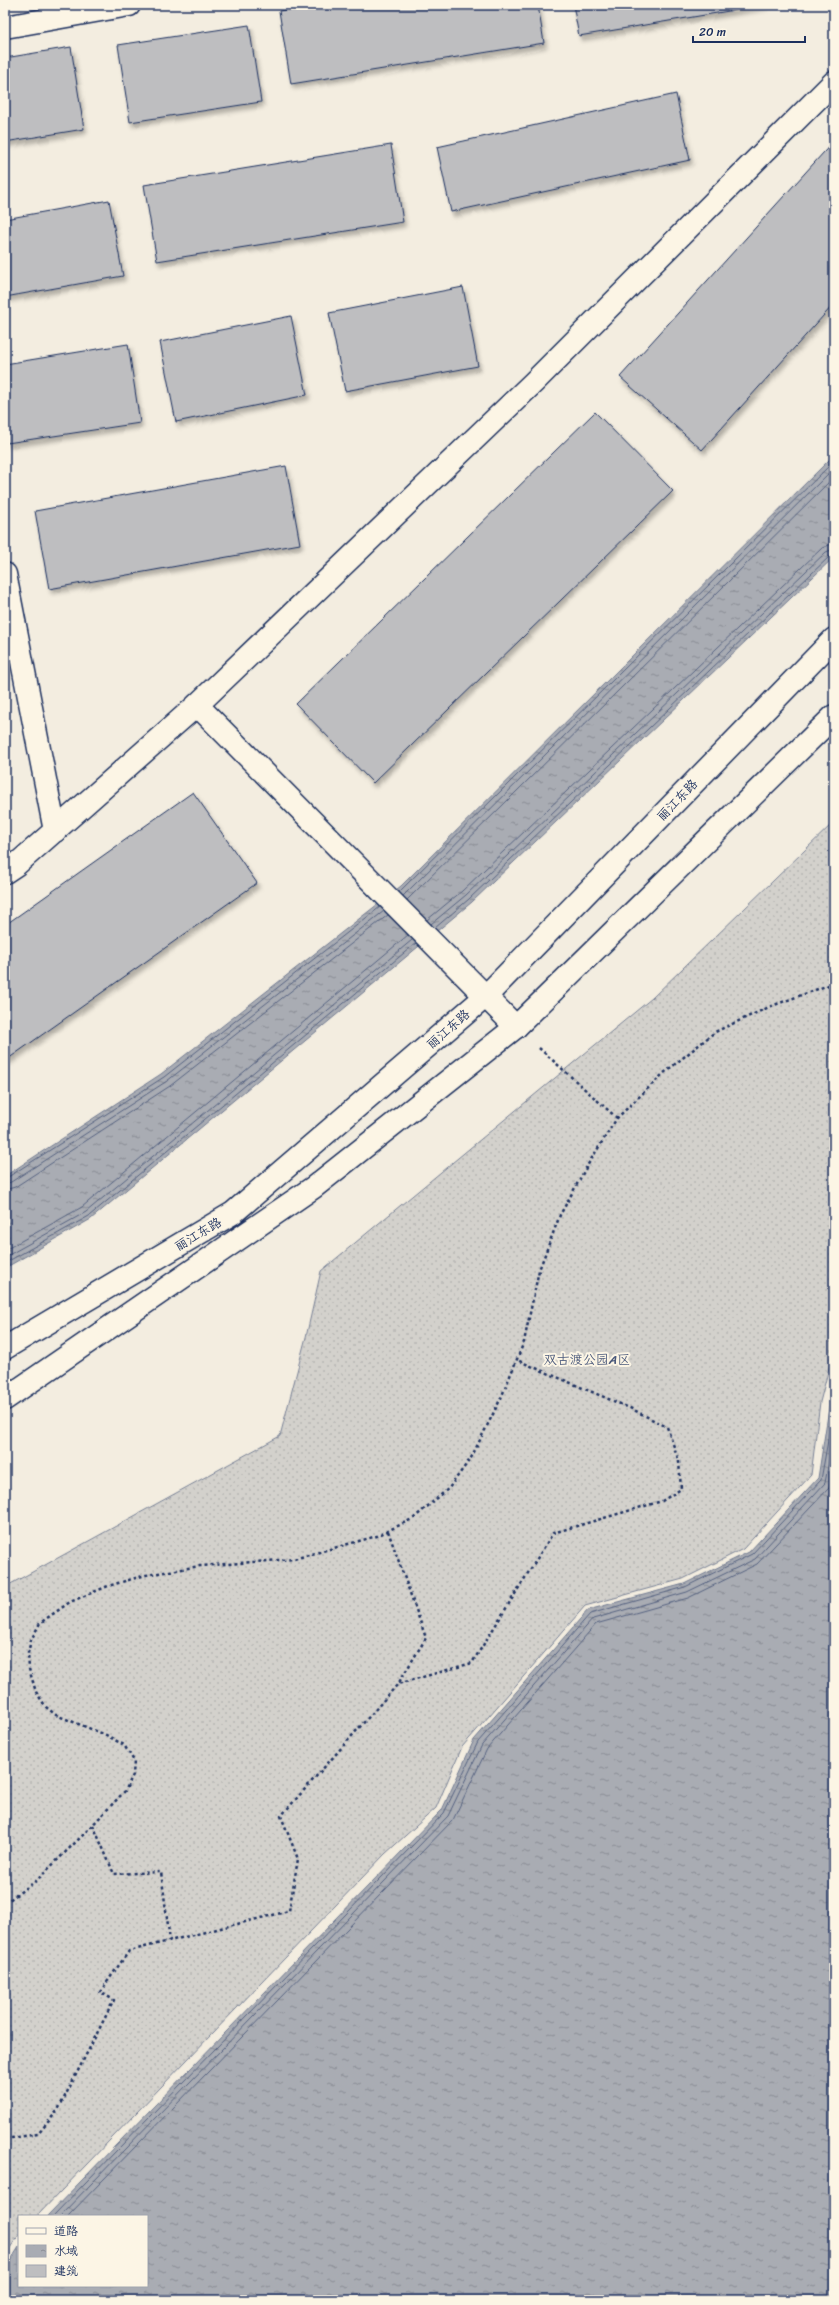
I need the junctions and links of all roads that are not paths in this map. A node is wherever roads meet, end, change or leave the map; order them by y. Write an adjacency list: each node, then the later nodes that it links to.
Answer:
1 (129, 5): 2 (main road)
2 (5, 27)
3 (834, 82): 6 (main road)
4 (5, 574): 8 (main road)
5 (834, 639): 10 (main road, 丽江东路)
6 (197, 705): 8 (main road); 10 (main road)
7 (834, 716): 11 (main road, 丽江东路)
8 (55, 831): 9 (main road)
9 (5, 872)
10 (485, 995): 11 (main road); 12 (main road, 丽江东路)
11 (516, 1027): 13 (main road, 丽江东路)
12 (5, 1348)
13 (5, 1399)

